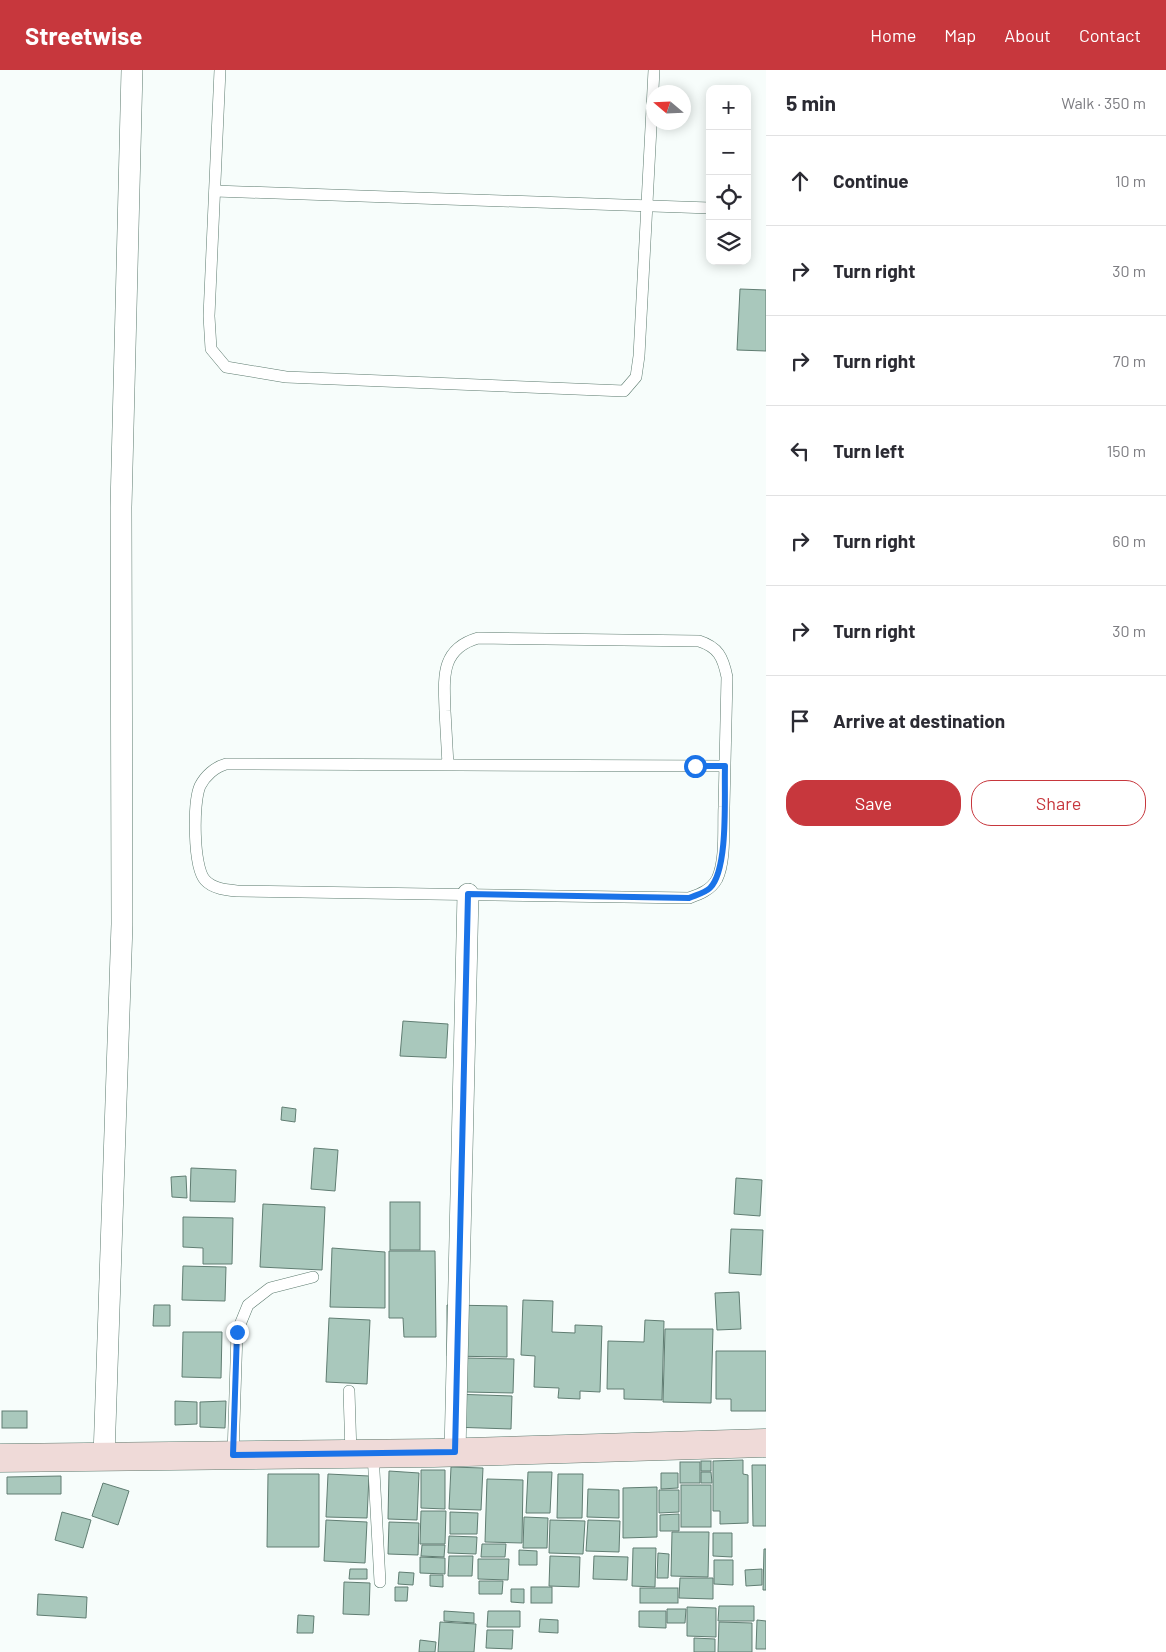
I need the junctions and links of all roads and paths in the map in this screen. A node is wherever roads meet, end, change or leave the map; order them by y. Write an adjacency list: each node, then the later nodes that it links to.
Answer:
1 (132, 70): 16 (street)
2 (220, 70): 4 (lane)
3 (654, 70): 5 (lane)
4 (215, 191): 5 (lane); 5 (lane)
5 (647, 207): 6 (lane)
6 (706, 208)
7 (448, 765): 8 (lane); 8 (lane); 9 (lane)
8 (725, 766): 9 (lane)
9 (468, 894): 13 (street)
10 (313, 1277): 15 (lane)
11 (349, 1391): 14 (lane)
12 (766, 1443): 13 (street)
13 (455, 1452): 14 (street)
14 (362, 1453): 15 (street); 18 (lane)
15 (233, 1455): 16 (street)
16 (104, 1457): 17 (street)
17 (0, 1458)
18 (380, 1582)

